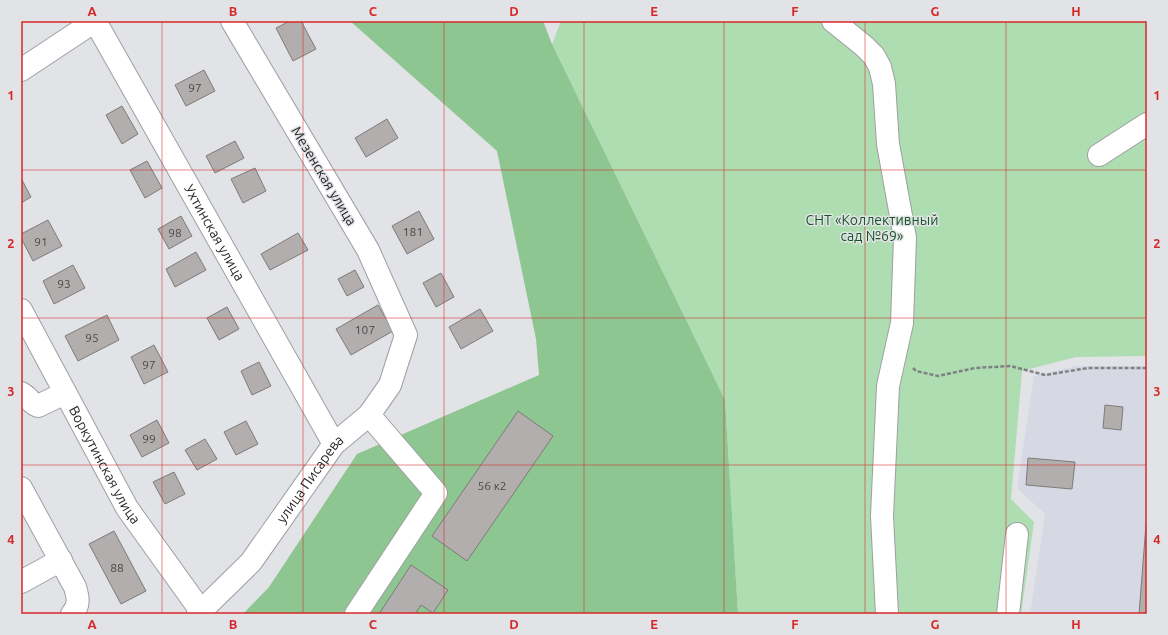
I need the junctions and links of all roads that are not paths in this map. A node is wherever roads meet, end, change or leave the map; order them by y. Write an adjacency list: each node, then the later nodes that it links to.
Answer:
1 (95, 21): 4 (street); 12 (street, Ухтинская улица)
2 (232, 21): 8 (street, Мезенская улица)
3 (833, 21): 20 (street)
4 (21, 70)
5 (1147, 124): 6 (street)
6 (1099, 155)
7 (21, 310): 10 (street, Воркутинская улица)
8 (406, 335): 11 (street, улица Писарева)
9 (21, 393): 10 (street)
10 (65, 393): 17 (street, Воркутинская улица)
11 (369, 415): 12 (street, улица Писарева); 19 (street)
12 (334, 444): 17 (street, улица Писарева)
13 (21, 488): 15 (street)
14 (1017, 534): 21 (street)
15 (61, 560): 16 (street); 18 (street)
16 (21, 582)
17 (199, 612)
18 (72, 614)
19 (356, 614)
20 (887, 614)
21 (1008, 614)

